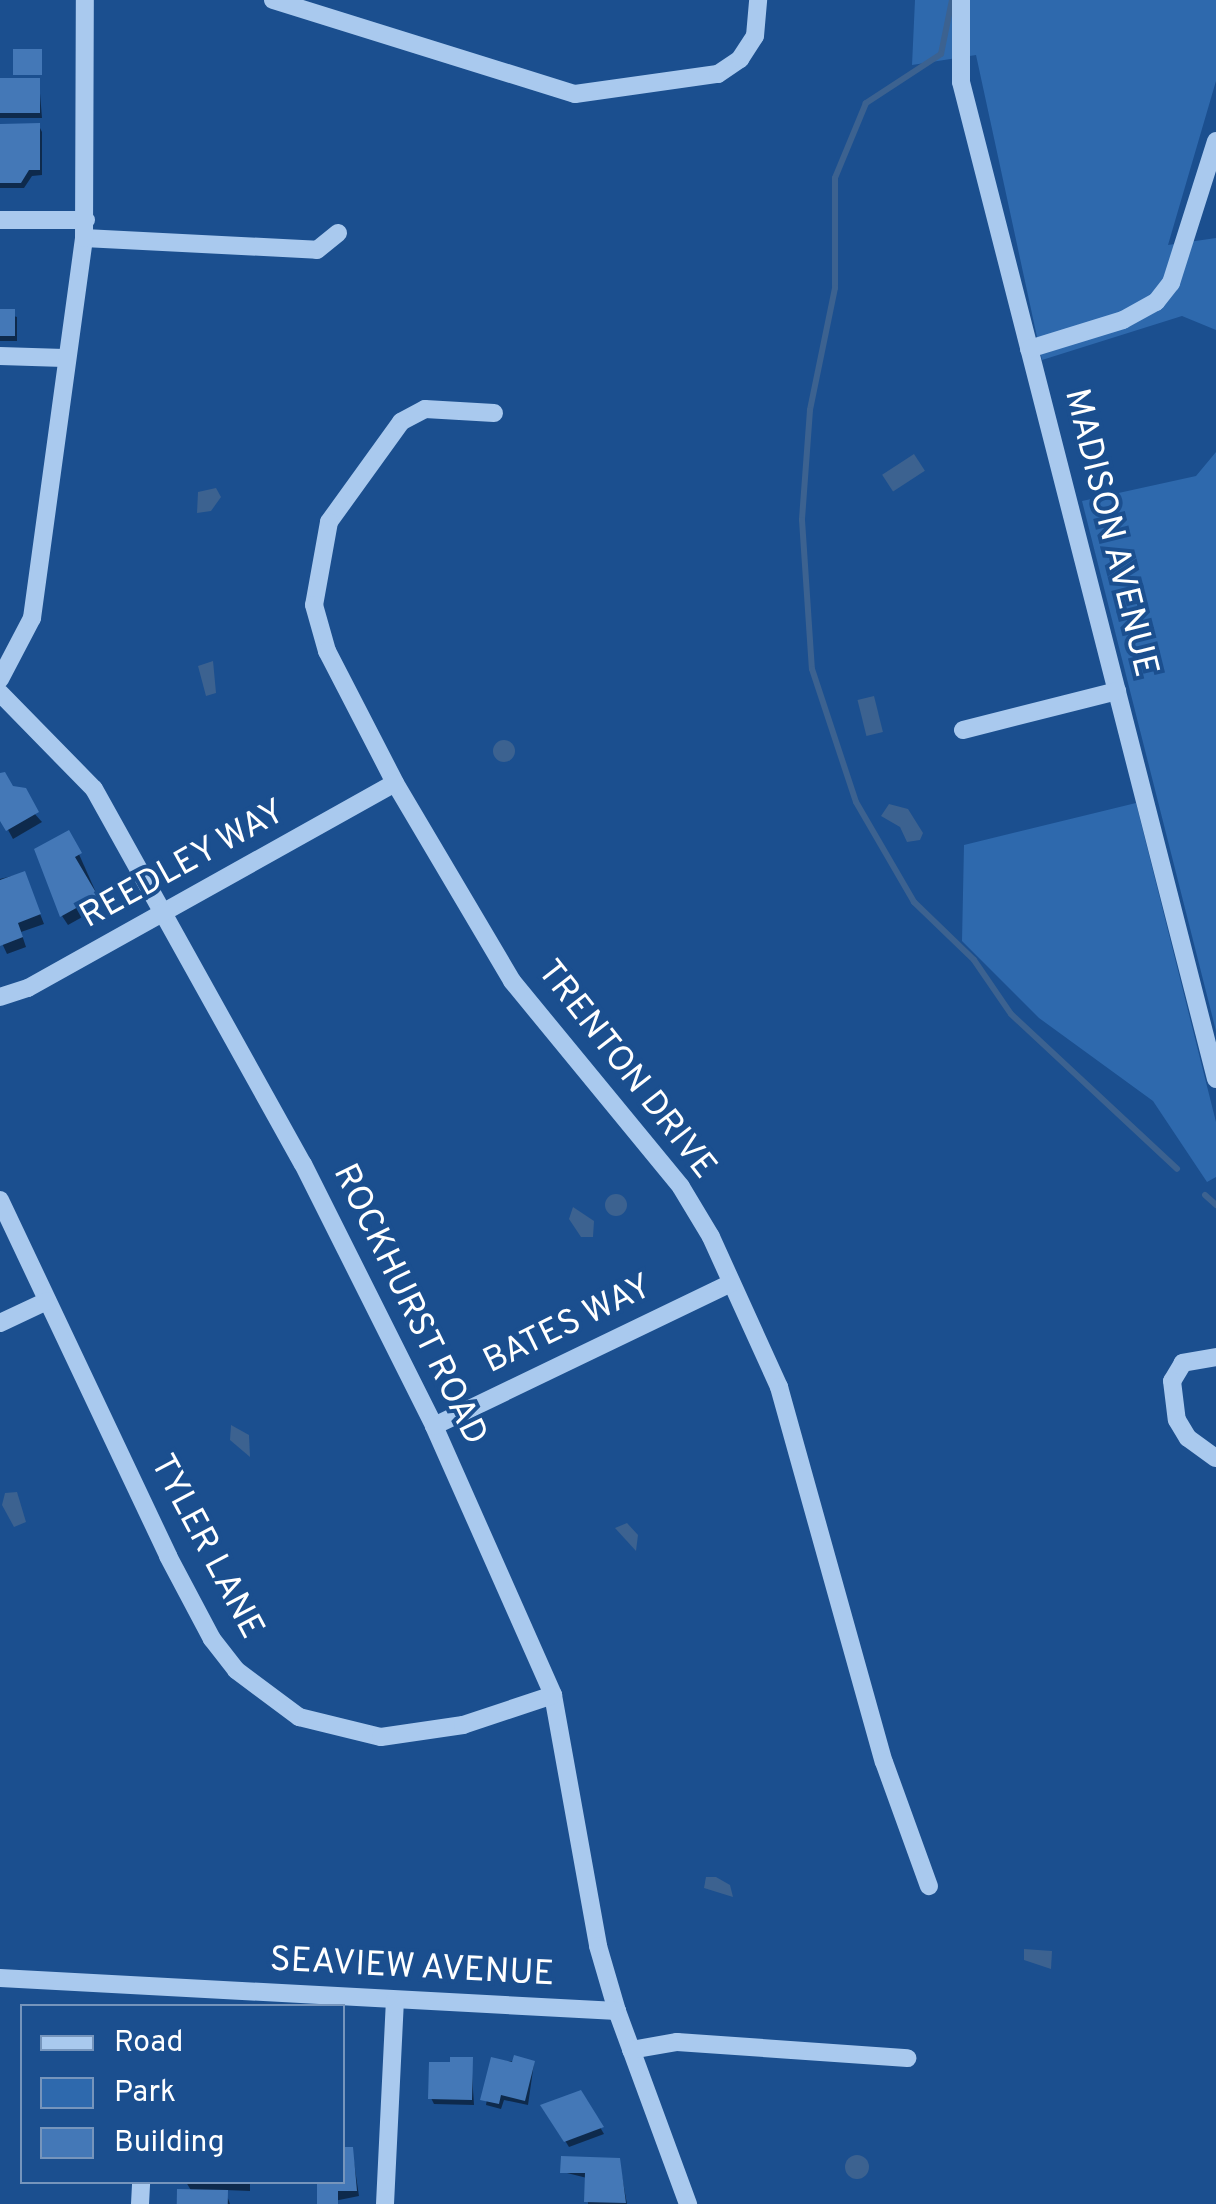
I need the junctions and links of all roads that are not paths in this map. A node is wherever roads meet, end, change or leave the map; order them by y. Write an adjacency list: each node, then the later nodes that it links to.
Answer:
1 (85, 0): 7 (street)
2 (273, 0): 3 (street)
3 (758, 0)
4 (961, 0): 9 (street, MADISON AVENUE)
5 (1216, 141): 9 (street)
6 (0, 220): 7 (street)
7 (85, 229): 8 (street); 11 (street)
8 (338, 233)
9 (1029, 349): 14 (street, MADISON AVENUE)
10 (0, 356): 11 (street)
11 (64, 358): 13 (street)
12 (494, 413): 17 (street, TRENTON DRIVE)
13 (0, 679)
14 (1117, 691): 16 (street); 20 (street, MADISON AVENUE)
15 (0, 693): 18 (street, ROCKHURST ROAD)
16 (963, 730)
17 (395, 783): 18 (street, REEDLEY WAY); 22 (street, TRENTON DRIVE)
18 (162, 914): 19 (street, REEDLEY WAY); 26 (street, ROCKHURST ROAD)
19 (0, 997)
20 (1216, 1079)
21 (0, 1200): 23 (street, TYLER LANE)
22 (731, 1283): 26 (street, BATES WAY); 29 (street, TRENTON DRIVE)
23 (48, 1301): 24 (street); 28 (street, TYLER LANE)
24 (0, 1323)
25 (1216, 1357): 27 (street)
26 (434, 1426): 28 (street, ROCKHURST ROAD)
27 (1216, 1458)
28 (553, 1695): 33 (street, ROCKHURST ROAD)
29 (929, 1886)
30 (0, 1978): 31 (street, SEAVIEW AVENUE)
31 (149, 1997): 32 (street, SEAVIEW AVENUE)
32 (395, 2000): 33 (street, SEAVIEW AVENUE); 36 (street)
33 (616, 2011): 34 (street)
34 (631, 2050): 35 (street); 37 (street)
35 (907, 2058)
36 (384, 2204)
37 (688, 2204)

